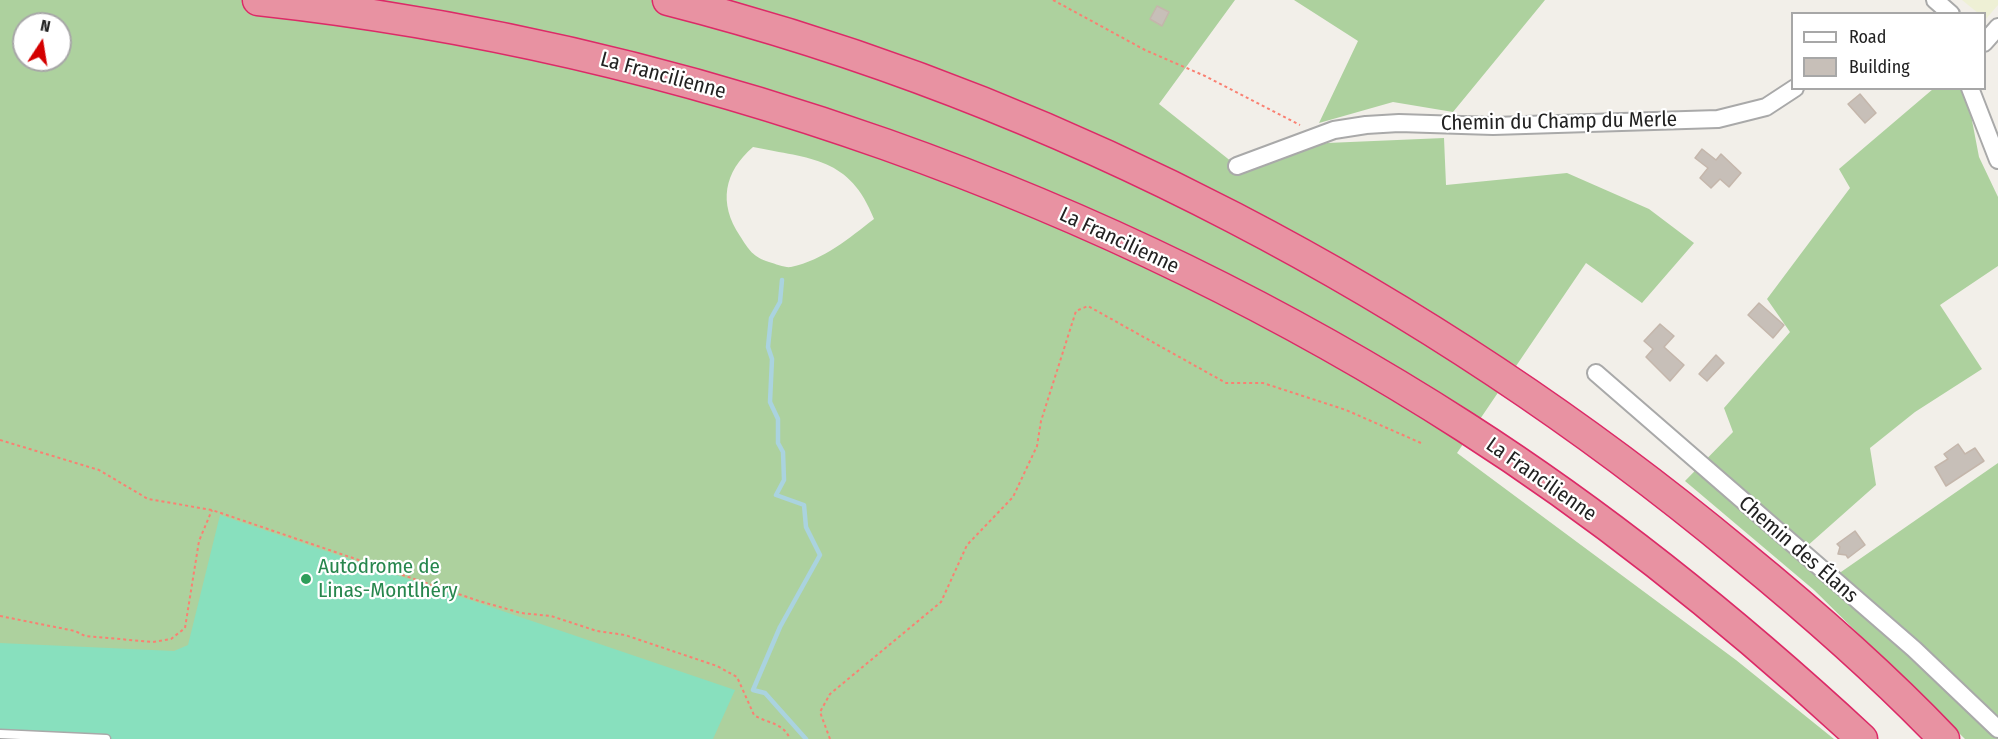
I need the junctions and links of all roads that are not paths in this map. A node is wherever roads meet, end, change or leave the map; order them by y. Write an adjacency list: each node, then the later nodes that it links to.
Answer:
1 (258, 0): 15 (highway, La Francilienne)
2 (668, 0): 16 (highway)
3 (1935, 0): 4 (street)
4 (1949, 12)
5 (1998, 27): 6 (street)
6 (1986, 42)
7 (1792, 90): 10 (street, Chemin du Champ du Merle)
8 (1971, 90): 9 (street)
9 (1998, 160)
10 (1237, 166)
11 (1596, 373): 12 (street, Chemin des Élans)
12 (1998, 729)
13 (0, 734): 14 (lane)
14 (106, 739)
15 (1862, 739)
16 (1944, 739)

